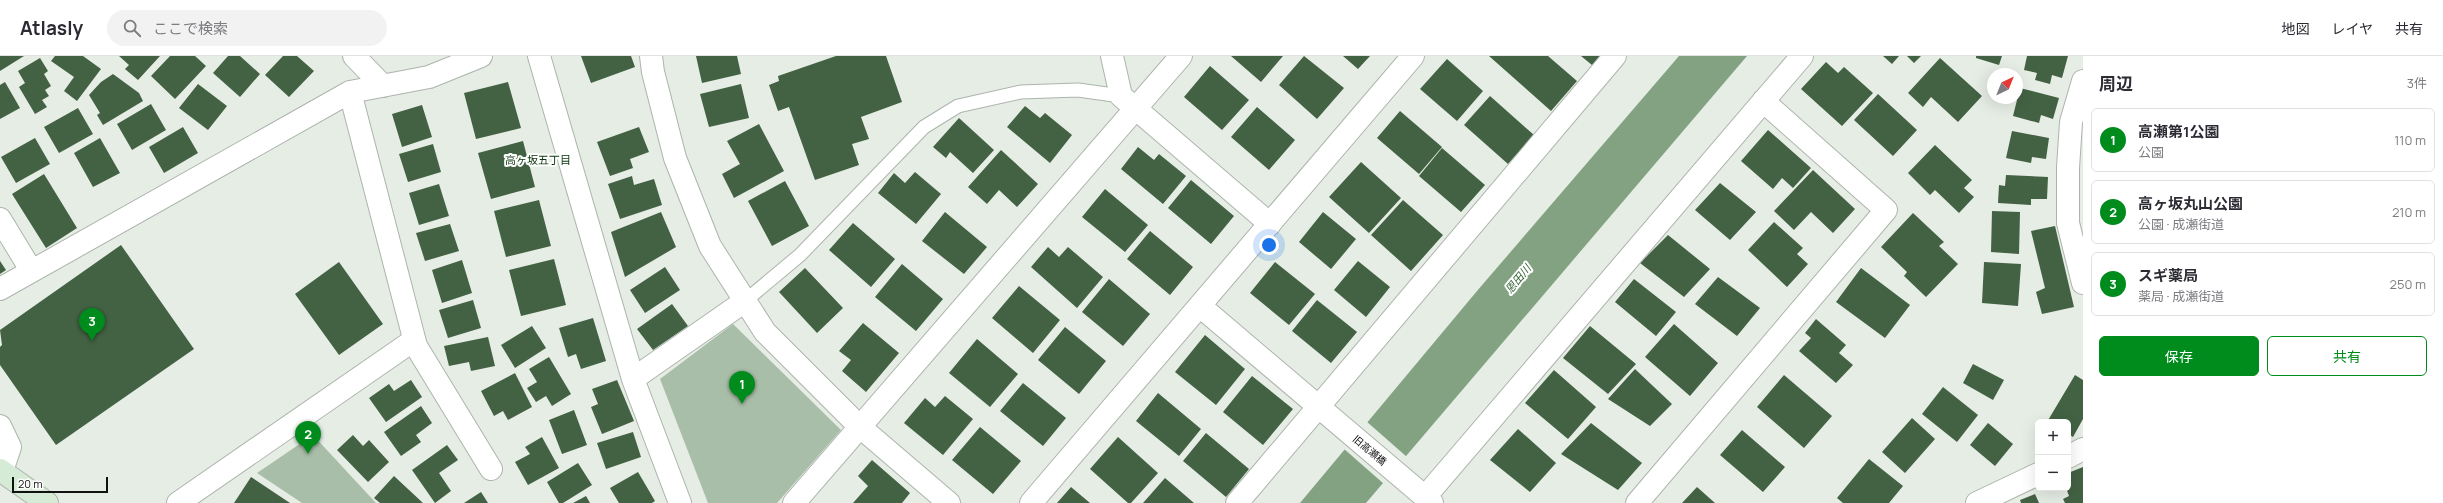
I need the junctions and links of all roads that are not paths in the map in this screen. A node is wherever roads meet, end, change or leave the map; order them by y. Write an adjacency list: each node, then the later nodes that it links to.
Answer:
1 (354, 56): 11 (street)
2 (481, 56): 11 (street)
3 (539, 56): 23 (street)
4 (651, 56): 20 (street)
5 (1112, 56): 14 (street)
6 (1180, 56): 14 (street)
7 (1413, 56): 16 (street)
8 (1615, 56): 24 (street)
9 (1802, 56): 13 (street)
10 (2083, 81): 18 (street)
11 (383, 86): 12 (street)
12 (350, 92): 17 (street); 22 (street)
13 (1763, 101): 32 (street); 40 (street)
14 (1128, 102): 16 (street); 20 (lane); 26 (street)
15 (0, 219): 17 (street)
16 (1270, 224): 21 (street)
17 (31, 270): 19 (street)
18 (2083, 283)
19 (0, 288)
20 (745, 301): 23 (street); 26 (street)
21 (1200, 306): 24 (street, 旧高瀬橋); 38 (street)
22 (414, 340): 29 (street); 34 (street)
23 (633, 379): 35 (street)
24 (1318, 407): 32 (street, 旧高瀬橋); 39 (street)
25 (0, 426): 30 (street)
26 (858, 426): 36 (street); 37 (street)
27 (2083, 449): 28 (street)
28 (2071, 455)
29 (491, 469)
30 (1, 471): 33 (main road)
31 (2035, 475): 41 (street)
32 (1429, 500)
33 (47, 503)
34 (178, 503)
35 (680, 503)
36 (794, 503)
37 (949, 503)
38 (1031, 503)
39 (1237, 503)
40 (1637, 503)
41 (1977, 503)

